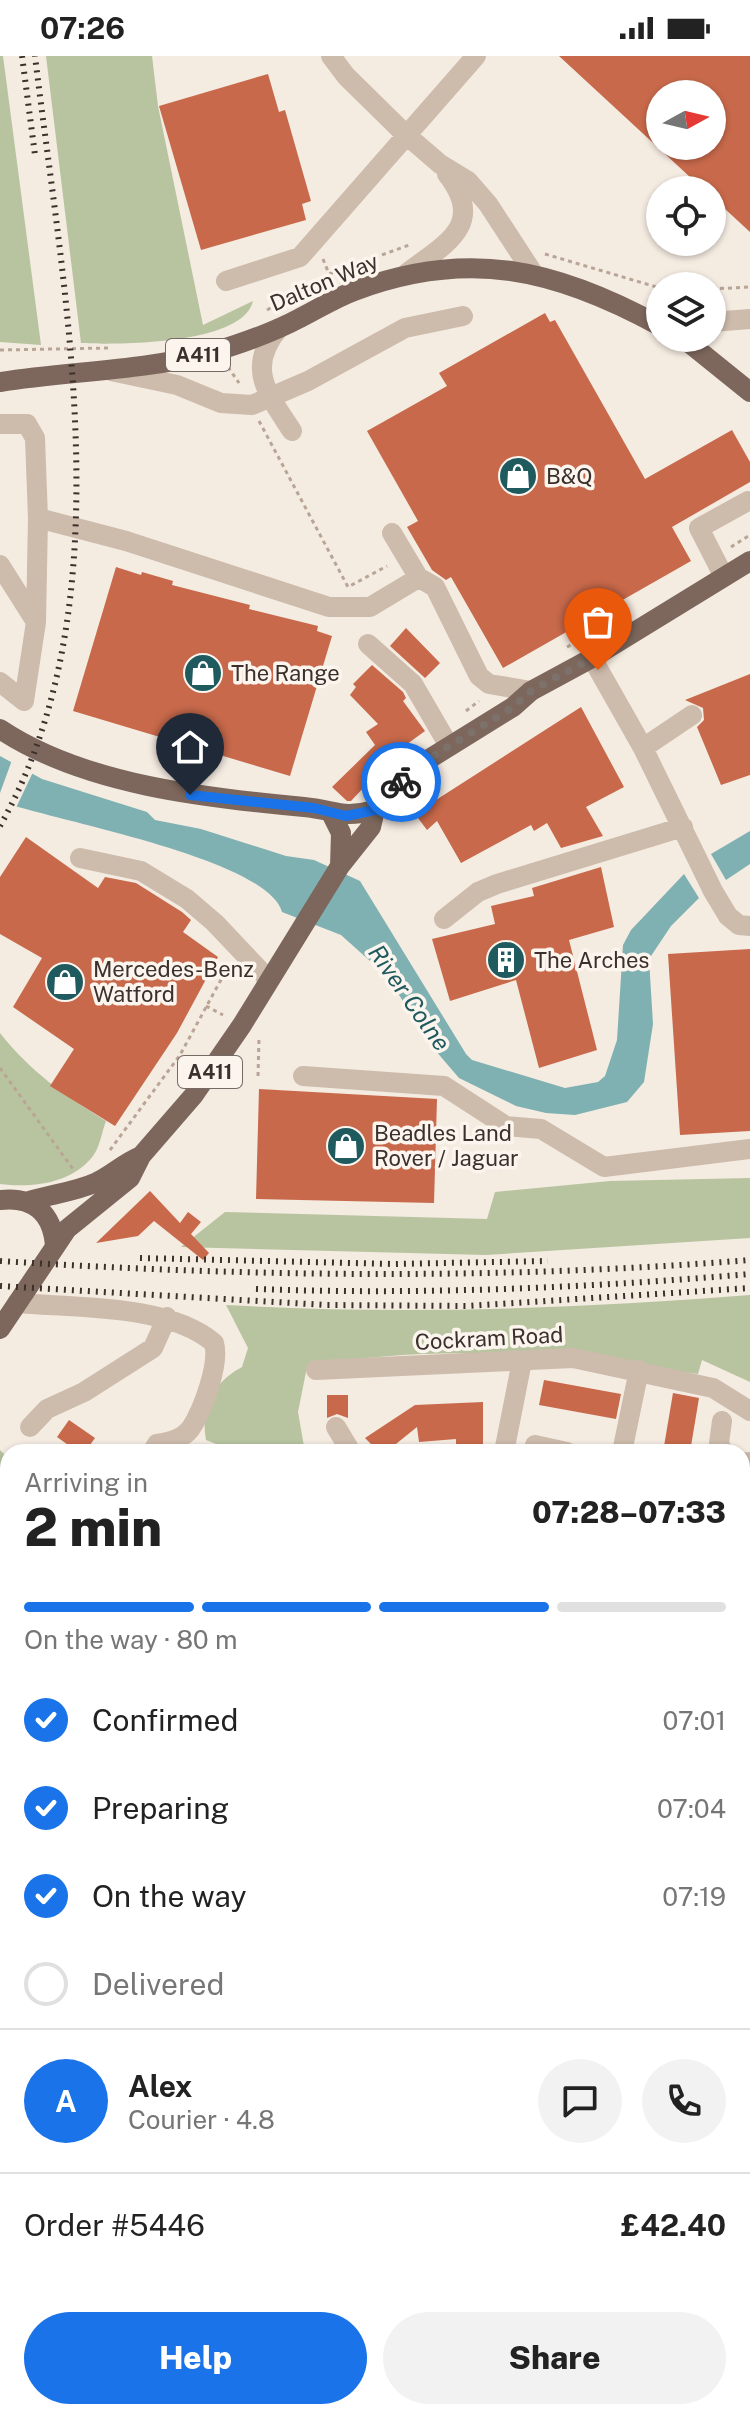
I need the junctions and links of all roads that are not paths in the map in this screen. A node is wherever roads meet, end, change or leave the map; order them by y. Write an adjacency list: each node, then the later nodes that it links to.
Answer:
1 (331, 56): 3 (street)
2 (476, 56): 3 (street)
3 (404, 133): 4 (street); 7 (street)
4 (440, 164): 5 (street); 6 (street)
5 (407, 273): 6 (main road, Dalton Way / A411); 12 (main road, Dalton Way / A411)
6 (533, 273): 9 (main road, Dalton Way / A411)
7 (226, 281)
8 (463, 316): 17 (street)
9 (646, 319)
10 (750, 319): 11 (street)
11 (726, 321)
12 (279, 328): 14 (main road, Dalton Way / A411); 17 (street)
13 (700, 352): 16 (main road)
14 (103, 370): 15 (main road, Dalton Way / A411); 17 (street)
15 (0, 382)
16 (742, 386): 18 (main road)
17 (262, 402): 20 (street)
18 (750, 403)
19 (0, 424): 22 (street)
20 (292, 431)
21 (748, 501): 26 (street)
22 (38, 518): 27 (street); 28 (street)
23 (392, 533): 27 (street)
24 (749, 560): 26 (main road, A411)
25 (0, 565): 28 (street)
26 (723, 575): 30 (main road, A411)
27 (420, 580): 32 (street)
28 (36, 622): 31 (street)
29 (368, 644): 35 (street)
30 (592, 658): 32 (main road, A411); 36 (street)
31 (0, 682)
32 (531, 691): 35 (main road, A411)
33 (692, 715): 36 (street)
34 (0, 729): 38 (main road)
35 (449, 746): 37 (main road, A411)
36 (643, 748): 39 (street)
37 (375, 810): 38 (main road); 41 (main road, A411)
38 (331, 813): 41 (main road)
39 (683, 827): 42 (street); 43 (street)
40 (80, 858): 44 (street)
41 (340, 866): 44 (main road, A411)
42 (444, 919)
43 (750, 926)
44 (269, 980): 47 (main road, A411)
45 (303, 1076): 46 (street)
46 (750, 1149)
47 (84, 1189): 49 (main road, A411); 50 (main road, A411)
48 (0, 1200): 49 (main road)
49 (29, 1201): 50 (main road)
50 (55, 1247): 51 (main road)
51 (9, 1306): 52 (street); 53 (main road)
52 (167, 1317): 59 (street); 61 (street)
53 (0, 1329)
54 (522, 1361): 55 (street, Cockram Road); 56 (street, Cockram Road); 63 (street)
55 (316, 1370)
56 (639, 1370): 57 (street, Cockram Road); 64 (street)
57 (750, 1411)
58 (722, 1421): 65 (street)
59 (30, 1427)
60 (336, 1427): 62 (street)
61 (157, 1444)
62 (346, 1444)
63 (506, 1444)
64 (624, 1444)
65 (719, 1444)

